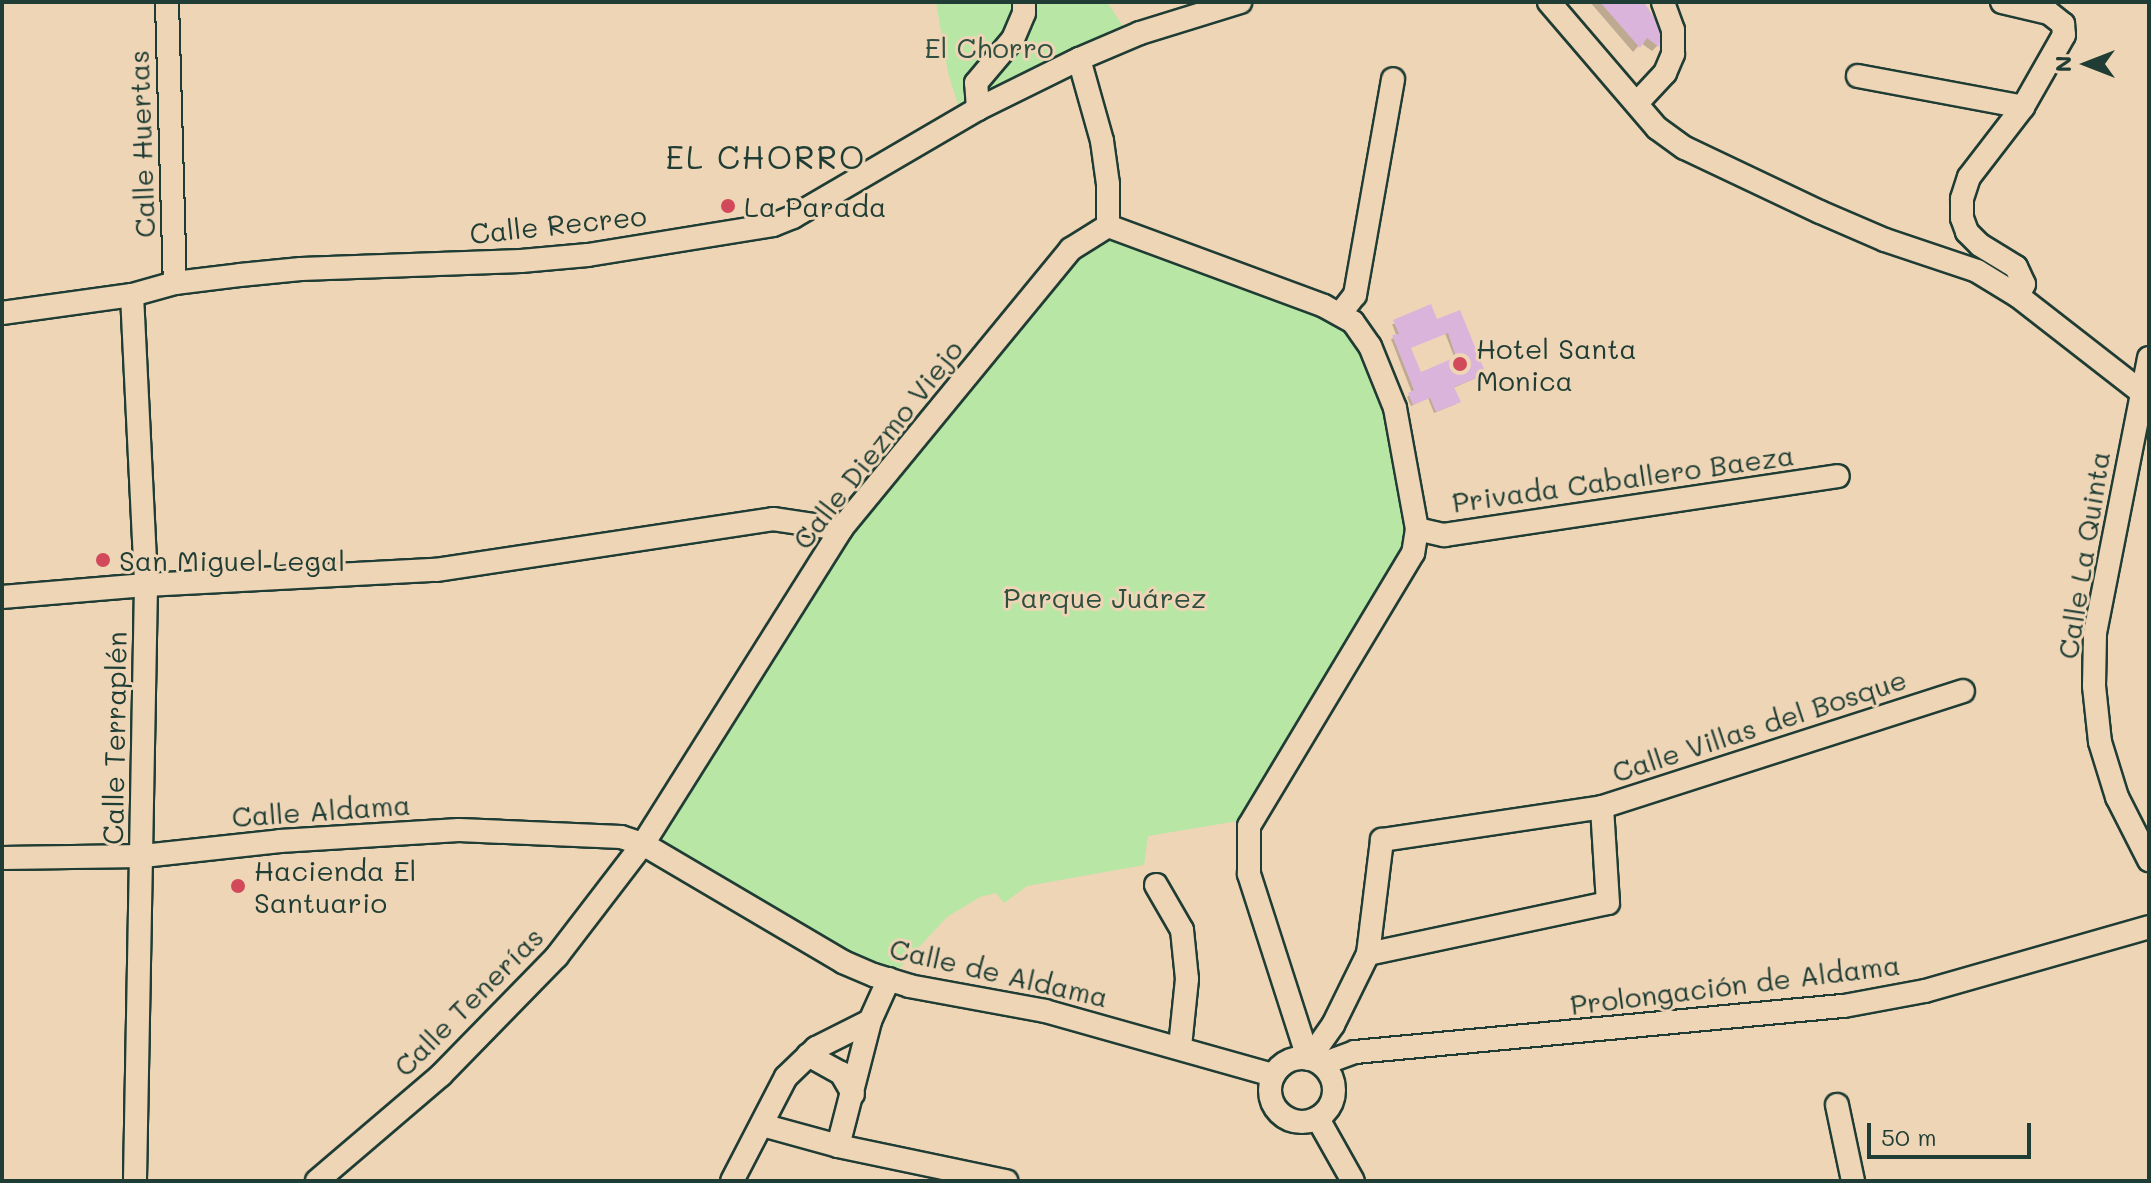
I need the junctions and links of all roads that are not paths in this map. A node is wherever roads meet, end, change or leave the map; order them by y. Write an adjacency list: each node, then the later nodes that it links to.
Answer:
1 (167, 2): 14 (street, Calle Huertas)
2 (1024, 2): 12 (street)
3 (1240, 2): 7 (street, Calle Recreo)
4 (1549, 2): 10 (street)
5 (1663, 2): 10 (street)
6 (2002, 2): 11 (street)
7 (1079, 59): 12 (street, Calle Recreo); 13 (street)
8 (1858, 76): 11 (street)
9 (1393, 79): 18 (street)
10 (1637, 103): 16 (street)
11 (2023, 107): 16 (street)
12 (978, 109): 14 (street, Calle Recreo)
13 (1108, 226): 18 (street); 22 (street, Calle Diezmo Viejo)
14 (175, 283): 15 (street, Calle Recreo)
15 (132, 295): 17 (street, Calle Recreo); 24 (street, Calle Terraplén)
16 (2018, 296): 20 (street)
17 (2, 313)
18 (1340, 314): 23 (street)
19 (2149, 358): 20 (street, Calle La Quinta)
20 (2145, 396): 31 (street, Calle La Quinta)
21 (1838, 476): 23 (street, Privada Caballero Baeza)
22 (841, 529): 24 (street); 28 (street, Calle Diezmo Viejo)
23 (1417, 529): 39 (street)
24 (146, 585): 25 (street); 29 (street, Calle Terraplén)
25 (2, 597)
26 (1963, 691): 27 (street, Calle Villas del Bosque)
27 (1602, 807): 34 (street); 34 (street, Calle Villas del Bosque)
28 (643, 844): 29 (street, Calle Aldama); 35 (street, Calle de Aldama); 47 (street, Calle Tenerías)
29 (143, 856): 30 (street, Calle Aldama); 46 (street, Calle Terraplén)
30 (2, 858)
31 (2149, 860)
32 (1156, 885): 37 (street)
33 (2149, 927): 39 (street, Prolongación de Aldama)
34 (1368, 954): 39 (street)
35 (889, 979): 36 (street); 37 (street, Calle de Aldama)
36 (870, 1021): 38 (street); 41 (street)
37 (1180, 1047): 40 (street, Calle de Aldama)
38 (808, 1055): 41 (street); 44 (street)
39 (1313, 1060): 40 (street); 43 (street)
40 (1273, 1075): 43 (street)
41 (853, 1094): 45 (street)
42 (1837, 1105): 51 (street)
43 (1318, 1119): 50 (street)
44 (762, 1125): 45 (street); 48 (street)
45 (838, 1146): 49 (street)
46 (135, 1181)
47 (317, 1181)
48 (732, 1181)
49 (1006, 1181)
50 (1353, 1181)
51 (1853, 1181)

